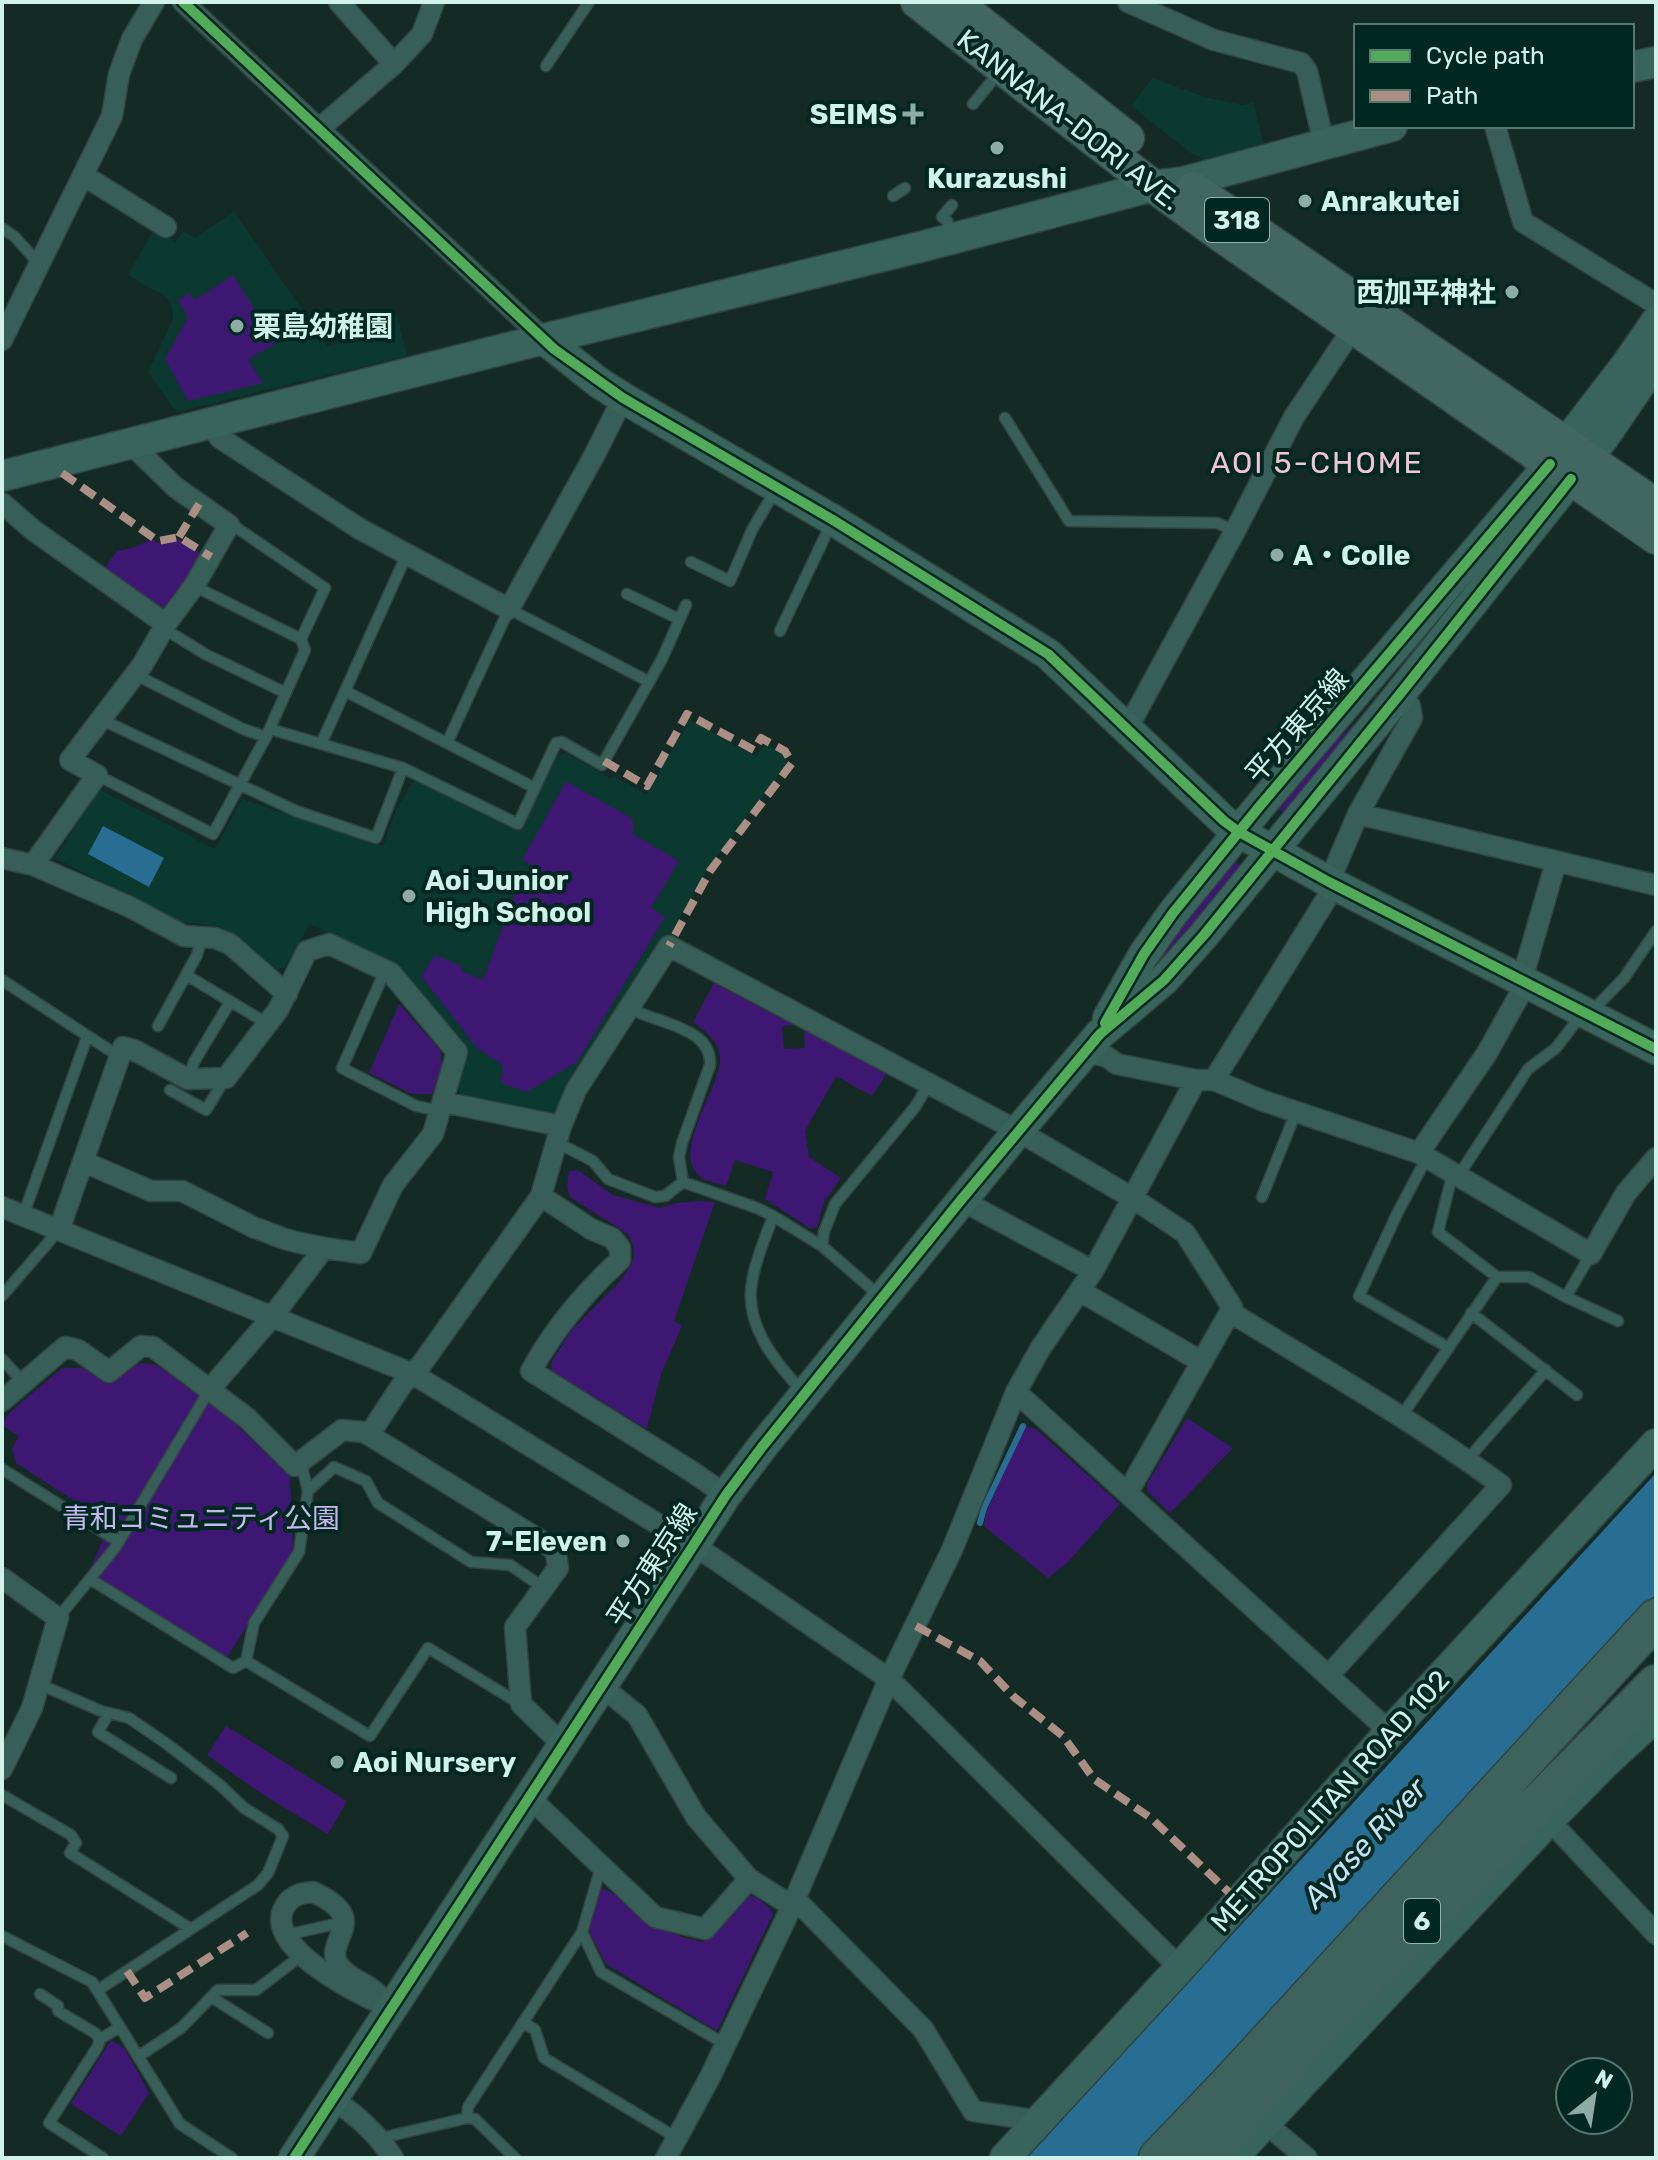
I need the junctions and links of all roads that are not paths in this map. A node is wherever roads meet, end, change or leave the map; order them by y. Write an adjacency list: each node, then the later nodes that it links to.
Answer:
1 (154, 2): 19 (street)
2 (183, 2): 15 (street)
3 (339, 2): 10 (street)
4 (434, 2): 10 (street)
5 (589, 2): 11 (lane)
6 (917, 2): 13 (main road, KANNANA-DORI AVE. / 318)
7 (1128, 2): 18 (street)
8 (975, 9): 20 (main road, KANNANA-DORI AVE. / 318)
9 (1656, 62): 12 (main road)
10 (394, 64): 15 (street)
11 (546, 66)
12 (1634, 67)
13 (1002, 69): 14 (lane); 21 (main road, KANNANA-DORI AVE. / 318)
14 (973, 104)
15 (320, 128): 32 (street)
16 (1384, 128): 18 (main road)
17 (1496, 128): 29 (street)
18 (1324, 144): 20 (main road)
19 (83, 175): 25 (street); 28 (street)
20 (1184, 182): 21 (main road); 39 (main road, KANNANA-DORI AVE. / 318)
21 (1153, 186): 27 (main road); 31 (main road, KANNANA-DORI AVE. / 318)
22 (905, 188): 23 (lane)
23 (893, 196)
24 (952, 205): 27 (lane)
25 (166, 227)
26 (2, 228): 28 (lane)
27 (953, 238): 32 (main road)
28 (39, 264): 33 (street)
29 (1656, 304)
30 (1656, 322): 39 (main road, 平方東京線)
31 (1353, 328): 39 (main road, KANNANA-DORI AVE. / 318); 46 (street)
32 (544, 339): 35 (main road); 37 (main road)
33 (2, 340)
34 (1656, 361): 39 (main road, 平方東京線)
35 (623, 398): 41 (main road); 53 (street)
36 (1005, 418): 46 (lane)
37 (210, 424): 38 (main road); 48 (street)
38 (131, 444): 40 (main road); 45 (street)
39 (1568, 461): 43 (main road, KANNANA-DORI AVE. / 318); 47 (main road, KANNANA-DORI AVE. / 318); 62 (main road, 平方東京線); 73 (main road, 平方東京線)
40 (2, 476)
41 (777, 487): 44 (main road); 49 (lane)
42 (2, 503): 55 (street)
43 (1656, 505)
44 (833, 520): 56 (lane); 64 (main road)
45 (229, 525): 50 (street); 57 (lane)
46 (1235, 531): 64 (street)
47 (1656, 538)
48 (407, 554): 53 (street); 60 (lane)
49 (691, 562)
50 (194, 586): 55 (street); 57 (lane)
51 (627, 594): 54 (lane)
52 (686, 605): 54 (lane)
53 (509, 609): 59 (lane); 66 (lane)
54 (679, 619): 59 (lane)
55 (164, 626): 58 (street); 61 (lane)
56 (780, 631)
57 (301, 639): 61 (lane)
58 (134, 674): 63 (street); 65 (lane)
59 (648, 681): 71 (lane)
60 (345, 691): 66 (lane); 67 (lane)
61 (286, 693): 65 (lane)
62 (1400, 694): 72 (street); 74 (main road, 平方東京線)
63 (100, 719): 69 (street); 70 (lane)
64 (1127, 729): 73 (main road)
65 (268, 733): 67 (lane); 70 (lane)
66 (447, 743): 71 (lane)
67 (321, 744): 68 (lane)
68 (403, 768): 70 (lane); 71 (lane)
69 (97, 775): 70 (lane); 77 (street)
70 (239, 786)
71 (535, 788)
72 (1358, 814): 76 (street); 78 (street)
73 (1239, 832): 74 (main road); 93 (main road, 平方東京線)
74 (1272, 850): 78 (main road); 93 (main road, 平方東京線)
75 (3, 859): 77 (street)
76 (1556, 862): 79 (street); 85 (street)
77 (33, 865): 81 (street)
78 (1332, 883): 85 (main road); 98 (street)
79 (1656, 885)
80 (1656, 931): 89 (lane)
81 (202, 937): 83 (lane); 86 (street)
82 (385, 971): 86 (street); 101 (street); 101 (lane)
83 (186, 975): 87 (lane); 91 (lane)
84 (2, 980): 92 (lane)
85 (1523, 981): 89 (main road); 105 (street)
86 (287, 994): 90 (street)
87 (230, 1002): 90 (lane); 97 (lane)
88 (629, 1008): 99 (street); 104 (street); 109 (lane)
89 (1586, 1014): 94 (main road); 108 (lane)
90 (268, 1024): 96 (street)
91 (158, 1026)
92 (87, 1037): 95 (lane); 115 (lane)
93 (1092, 1042): 98 (street); 103 (main road, 平方東京線)
94 (1656, 1049)
95 (120, 1057): 97 (street); 107 (street)
96 (220, 1078): 97 (street); 100 (lane)
97 (188, 1079)
98 (1205, 1080): 102 (street); 111 (street)
99 (929, 1084): 103 (street); 118 (lane)
100 (170, 1090)
101 (441, 1107): 104 (street); 119 (street)
102 (1296, 1112): 105 (street); 112 (lane)
103 (1018, 1131): 111 (street); 113 (main road, 平方東京線)
104 (560, 1134): 109 (lane); 110 (street)
105 (1423, 1155): 108 (street); 131 (lane)
106 (1656, 1158): 120 (street)
107 (84, 1162): 117 (street); 119 (street)
108 (1456, 1173): 120 (street); 122 (lane)
109 (683, 1182): 116 (lane)
110 (541, 1196): 135 (street); 150 (street)
111 (1131, 1197): 121 (street); 127 (street)
112 (1262, 1197)
113 (961, 1200): 121 (street); 126 (main road, 平方東京線)
114 (2, 1207): 115 (street)
115 (23, 1216): 117 (street)
116 (773, 1216): 118 (lane); 139 (lane)
117 (59, 1230): 124 (lane); 129 (street)
118 (822, 1246): 126 (lane)
119 (324, 1248): 129 (street)
120 (1591, 1254): 125 (lane)
121 (1093, 1271): 123 (street)
122 (1497, 1277): 125 (lane); 128 (lane)
123 (1080, 1291): 133 (street); 138 (street)
124 (2, 1296)
125 (1566, 1297): 130 (lane)
126 (883, 1299): 139 (main road, 平方東京線)
127 (1230, 1312): 133 (street); 142 (street)
128 (1471, 1313): 131 (lane); 134 (lane)
129 (272, 1317): 135 (street); 137 (street)
130 (1618, 1321)
131 (1449, 1348): 142 (lane)
132 (2, 1359): 136 (lane)
133 (1202, 1362): 149 (street)
134 (1546, 1370): 140 (lane); 145 (lane)
135 (413, 1374): 143 (street); 152 (street)
136 (23, 1382): 137 (street); 141 (street)
137 (210, 1389): 146 (street); 151 (lane)
138 (1016, 1392): 149 (street); 161 (street)
139 (805, 1393): 150 (main road, 平方東京線)
140 (1577, 1395)
141 (2, 1401)
142 (1401, 1417): 145 (street)
143 (369, 1435): 146 (street); 155 (street)
144 (1656, 1444): 168 (main road, METROPOLITAN ROAD 102)
145 (1467, 1460): 160 (street)
146 (301, 1463): 148 (lane)
147 (2, 1469): 151 (lane)
148 (308, 1491): 155 (lane); 159 (lane)
149 (1128, 1492): 160 (street)
150 (726, 1495): 152 (main road, 平方東京線)
151 (119, 1542): 154 (lane)
152 (693, 1546): 161 (street); 164 (main road, 平方東京線)
153 (2, 1578): 156 (street)
154 (90, 1579): 156 (lane); 159 (lane)
155 (544, 1588): 165 (street)
156 (58, 1618): 163 (street)
157 (1656, 1618): 196 (highway)
158 (1656, 1646): 196 (highway)
159 (246, 1661): 165 (lane)
160 (1329, 1675): 168 (street)
161 (889, 1679): 177 (street); 185 (street)
162 (1656, 1682): 211 (highway, 6); 212 (highway, 6)
163 (39, 1684): 166 (lane); 170 (street)
164 (601, 1686): 169 (main road, 平方東京線); 176 (street)
165 (521, 1704): 169 (street)
166 (109, 1713): 171 (lane); 179 (lane)
167 (1656, 1716): 174 (main road)
168 (1390, 1732): 185 (main road, METROPOLITAN ROAD 102)
169 (563, 1745): 173 (main road, 平方東京線)
170 (2, 1769)
171 (171, 1778)
172 (2, 1795): 179 (lane)
173 (529, 1797): 175 (street); 189 (main road, 平方東京線)
174 (1549, 1820): 181 (street); 200 (main road)
175 (601, 1867): 176 (street); 180 (lane)
176 (749, 1879): 177 (street)
177 (793, 1902): 194 (street); 199 (street)
178 (344, 1922): 182 (lane); 182 (street); 189 (street)
179 (191, 1929): 186 (lane)
180 (582, 1932): 190 (lane); 194 (lane)
181 (1656, 1934)
182 (286, 1935): 184 (street)
183 (2, 1936): 186 (lane)
184 (302, 1955): 188 (lane); 189 (street)
185 (1180, 1968): 199 (main road, METROPOLITAN ROAD 102)
186 (98, 1990): 191 (lane)
187 (40, 1994): 193 (lane)
188 (211, 1997): 192 (lane); 195 (lane)
189 (392, 2008): 197 (main road, 平方東京線)
190 (523, 2022): 198 (lane); 202 (lane)
191 (120, 2027): 193 (lane); 195 (lane)
192 (268, 2033)
193 (100, 2039): 203 (lane)
194 (725, 2044): 202 (street)
195 (139, 2056): 204 (lane)
196 (1226, 2087): 210 (highway)
197 (332, 2099): 201 (street); 205 (main road, 平方東京線)
198 (467, 2118): 201 (lane); 207 (lane)
199 (1040, 2121): 209 (main road, METROPOLITAN ROAD 102)
200 (1265, 2123): 213 (main road); 214 (street)
201 (381, 2138): 206 (street)
202 (677, 2138): 208 (street)
203 (103, 2158)
204 (232, 2158)
205 (294, 2158)
206 (393, 2158)
207 (515, 2158)
208 (666, 2158)
209 (1005, 2158)
210 (1158, 2158)
211 (1189, 2158)
212 (1203, 2158)
213 (1232, 2158)
214 (1307, 2158)

